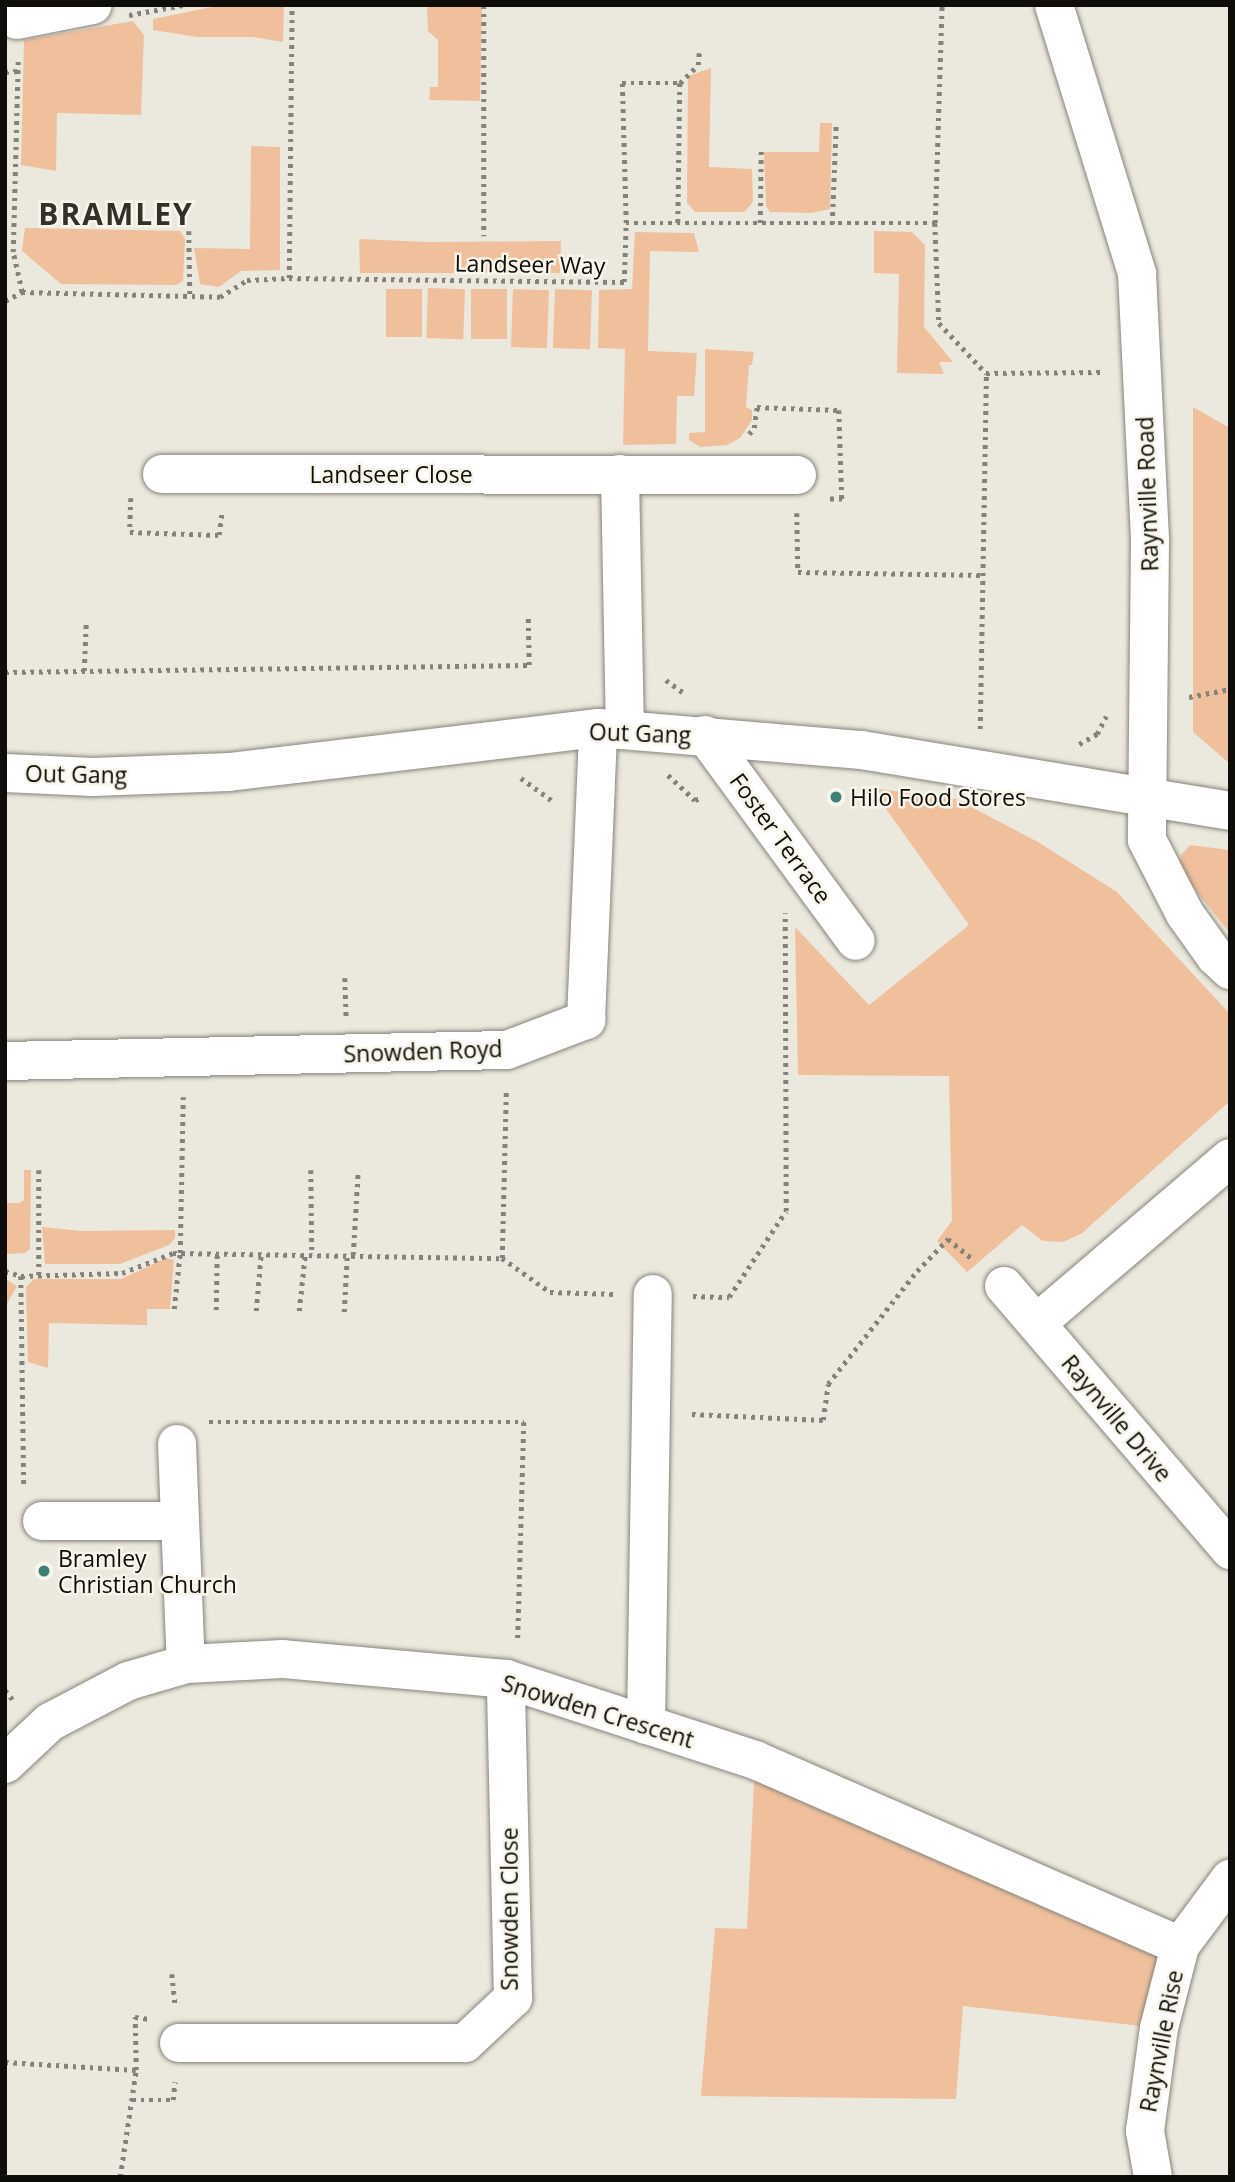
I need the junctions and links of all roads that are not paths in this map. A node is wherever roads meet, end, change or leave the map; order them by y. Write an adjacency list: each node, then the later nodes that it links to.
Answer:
1 (93, 5): 3 (street)
2 (1054, 5): 10 (street, Raynville Road)
3 (17, 20)
4 (162, 474): 5 (street, Landseer Close)
5 (620, 474): 6 (street, Landseer Close); 7 (street)
6 (797, 475)
7 (611, 729): 8 (street, Out Gang); 9 (street, Out Gang); 14 (street, Snowden Royd)
8 (705, 735): 10 (street, Out Gang); 12 (street, Foster Terrace)
9 (5, 773)
10 (1146, 796): 11 (street, Out Gang); 13 (street, Raynville Road)
11 (1230, 811)
12 (856, 941)
13 (1230, 971)
14 (5, 1061)
15 (1230, 1158): 18 (street)
16 (1004, 1286): 18 (street, Raynville Drive)
17 (653, 1294): 25 (street)
18 (1037, 1323): 22 (street, Raynville Drive)
19 (177, 1444): 21 (street)
20 (33, 1507): 21 (street)
21 (178, 1521): 23 (street)
22 (1230, 1550)
23 (186, 1664): 24 (street, Snowden Crescent); 26 (street, Snowden Crescent)
24 (506, 1679): 25 (street, Snowden Crescent); 29 (street, Snowden Close)
25 (646, 1725): 28 (street, Snowden Crescent)
26 (5, 1764)
27 (1230, 1880): 28 (street, Raynville Rise)
28 (1180, 1946): 30 (street, Raynville Rise)
29 (179, 2043)
30 (1153, 2177)

